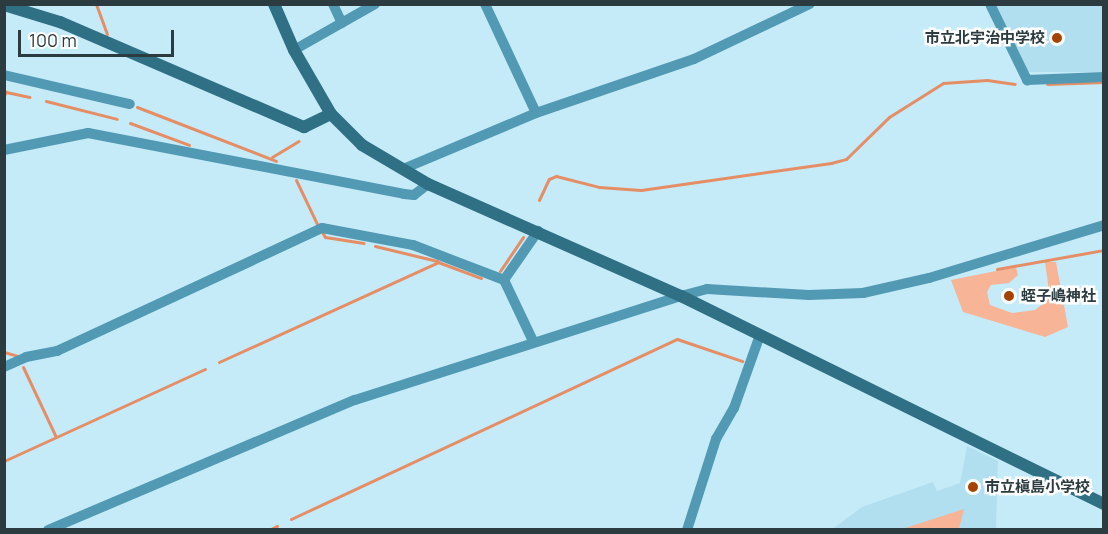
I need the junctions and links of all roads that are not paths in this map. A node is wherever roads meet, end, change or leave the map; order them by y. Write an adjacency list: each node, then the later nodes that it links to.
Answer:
1 (274, 4): 9 (street)
2 (333, 4): 8 (street)
3 (375, 4): 8 (street)
4 (485, 4): 13 (street)
5 (810, 4): 13 (street)
6 (990, 4): 11 (street)
7 (4, 5): 14 (street)
8 (342, 23): 9 (street)
9 (294, 50): 14 (street)
10 (4, 75): 12 (street)
11 (1104, 76)
12 (129, 104)
13 (536, 112): 16 (street)
14 (331, 114): 16 (street)
15 (4, 150): 17 (street)
16 (403, 169): 17 (street)
17 (428, 184): 19 (street)
18 (1104, 225): 21 (street)
19 (538, 231): 20 (street); 21 (street)
20 (504, 280): 23 (street); 24 (street)
21 (681, 296): 22 (street); 23 (street)
22 (760, 335): 25 (street); 27 (street)
23 (533, 341): 26 (street)
24 (4, 367)
25 (1104, 504)
26 (48, 530)
27 (687, 530)

